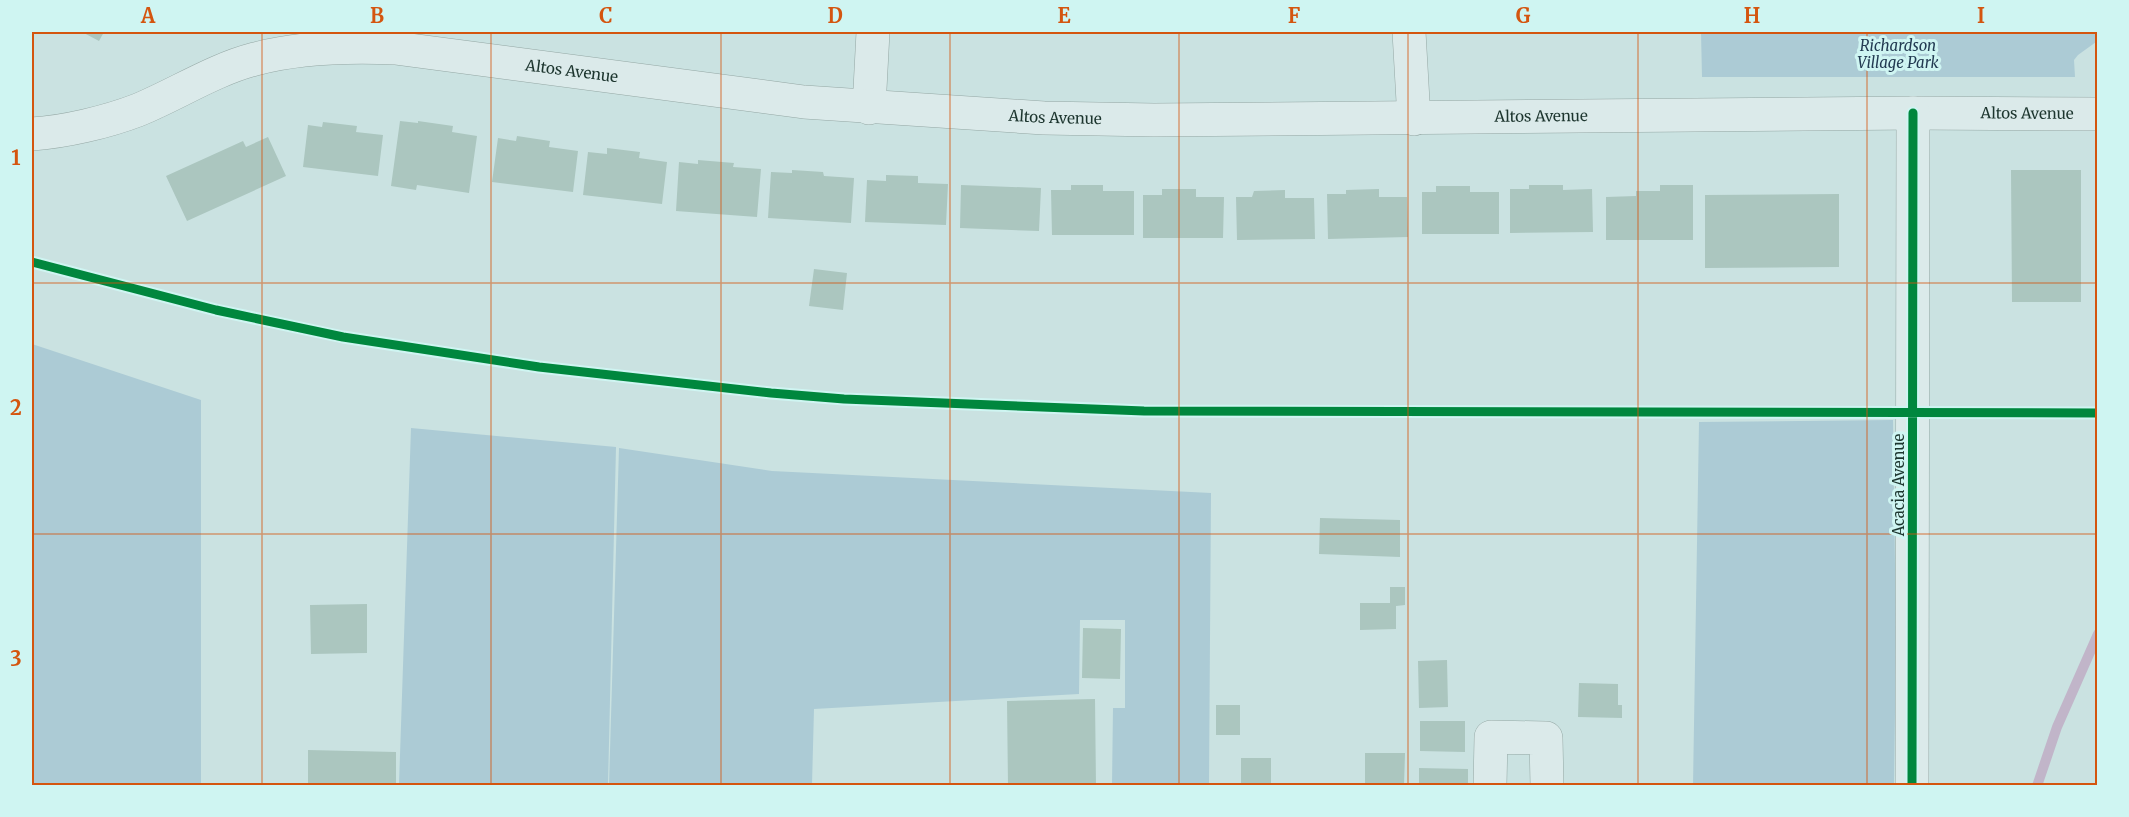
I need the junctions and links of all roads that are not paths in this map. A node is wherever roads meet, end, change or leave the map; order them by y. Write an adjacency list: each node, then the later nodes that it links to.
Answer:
1 (873, 32): 4 (street)
2 (1409, 32): 7 (street)
3 (434, 42): 4 (street, Altos Avenue); 8 (street, Altos Avenue)
4 (869, 108): 7 (street, Altos Avenue)
5 (1913, 113): 6 (street, Altos Avenue); 7 (street, Altos Avenue); 11 (street, Acacia Avenue)
6 (2097, 114)
7 (1414, 119)
8 (32, 134)
9 (1490, 786): 10 (street)
10 (1547, 786)
11 (1912, 786)

